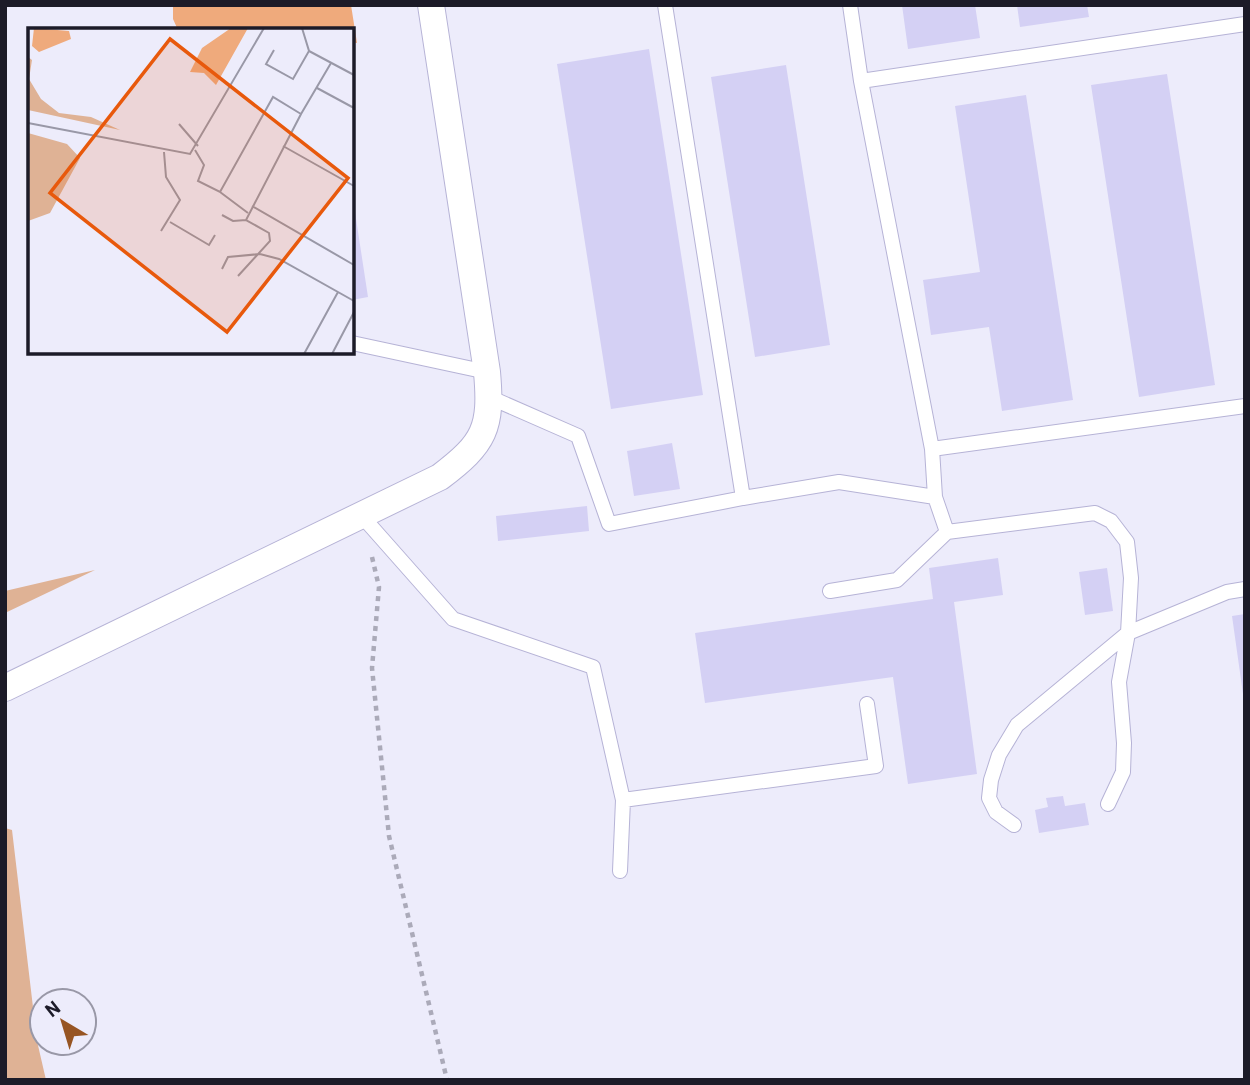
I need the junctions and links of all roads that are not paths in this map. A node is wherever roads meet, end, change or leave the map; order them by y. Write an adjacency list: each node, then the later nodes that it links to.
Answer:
1 (430, 5): 7 (street)
2 (665, 5): 11 (lane)
3 (850, 5): 5 (lane)
4 (1245, 24): 5 (lane)
5 (861, 81): 9 (lane)
6 (354, 344): 7 (lane)
7 (488, 384): 11 (lane); 12 (street)
8 (1245, 406): 9 (lane)
9 (932, 449): 10 (lane)
10 (934, 497): 11 (lane); 13 (lane)
11 (743, 498)
12 (361, 515): 17 (street); 19 (lane)
13 (947, 532): 15 (lane); 16 (lane)
14 (1245, 589): 16 (lane)
15 (830, 591)
16 (1128, 633): 20 (lane); 21 (lane)
17 (5, 688)
18 (867, 704): 19 (lane)
19 (623, 800): 22 (lane)
20 (1108, 804)
21 (1014, 825)
22 (620, 871)

